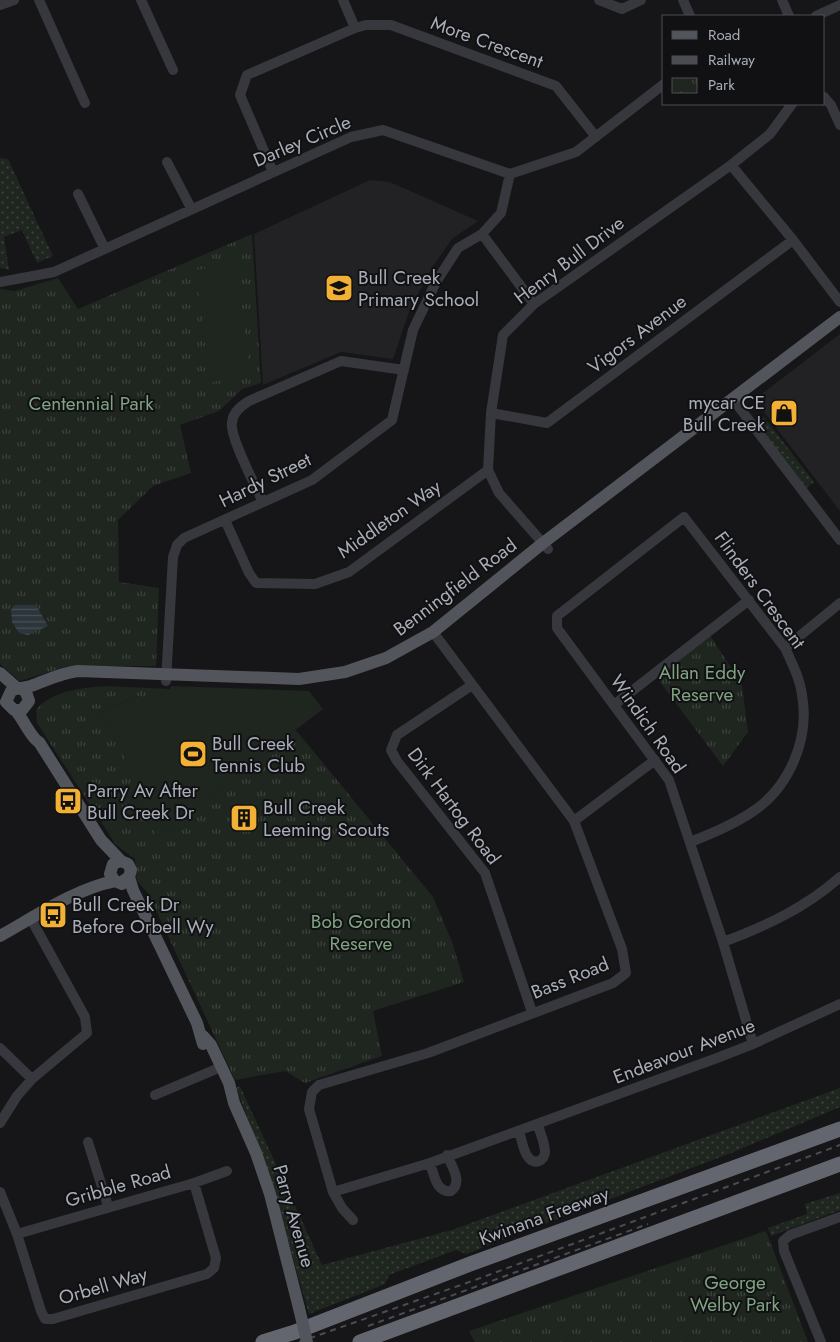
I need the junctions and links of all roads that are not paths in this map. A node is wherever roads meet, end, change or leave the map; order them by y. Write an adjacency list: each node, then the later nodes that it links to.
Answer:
1 (14, 0): 9 (street)
2 (39, 0): 18 (street)
3 (141, 0): 15 (street)
4 (343, 0): 14 (street)
5 (600, 0): 6 (street)
6 (641, 0)
7 (683, 0): 11 (street)
8 (782, 0): 12 (street)
9 (0, 5)
10 (840, 5): 13 (street)
11 (690, 15)
12 (789, 15)
13 (818, 15)
14 (355, 28): 21 (street, More Crescent); 24 (street, More Crescent)
15 (173, 70)
16 (662, 86): 21 (street)
17 (825, 98): 20 (street)
18 (85, 103)
19 (791, 105): 23 (street, Henry Bull Drive)
20 (840, 125)
21 (596, 137): 25 (street)
22 (167, 162): 27 (street)
23 (731, 165): 29 (street); 33 (street, Henry Bull Drive)
24 (273, 172): 25 (street, Darley Circle); 27 (street, Darley Circle)
25 (510, 174): 28 (street, Hardy Street)
26 (78, 194): 30 (street)
27 (191, 208): 30 (street, Darley Circle)
28 (482, 234): 33 (street); 36 (street, Hardy Street)
29 (793, 240): 32 (street); 38 (street, Vigors Avenue)
30 (104, 247): 31 (street, Darley Circle)
31 (0, 282)
32 (839, 299)
33 (534, 304): 38 (street, Henry Bull Drive)
34 (840, 316): 37 (main road, Benningfield Road)
35 (840, 327): 37 (main road, Benningfield Road)
36 (404, 370): 40 (street, Hardy Street); 40 (street)
37 (734, 401): 43 (street); 44 (main road, Benningfield Road)
38 (491, 413): 39 (street, Henry Bull Drive)
39 (488, 470): 42 (street, Middleton Way); 44 (street, Henry Bull Drive)
40 (263, 502): 42 (street, Hardy Street)
41 (684, 516): 45 (street, Flinders Crescent); 55 (street, Windich Road)
42 (225, 520): 50 (street, Hardy Street)
43 (840, 540)
44 (546, 546): 47 (main road, Benningfield Road)
45 (750, 600): 48 (street, Flinders Crescent); 55 (street)
46 (840, 603): 48 (street)
47 (434, 634): 50 (main road, Benningfield Road); 51 (street, Bass Road)
48 (785, 648): 58 (street, Flinders Crescent)
49 (0, 672): 52 (main road, Parry Avenue)
50 (166, 677): 52 (main road, Benningfield Road); 54 (main road, Benningfield Road)
51 (472, 685): 57 (street, Bass Road); 65 (street, Dirk Hartog Road)
52 (19, 688): 53 (main road, Parry Avenue); 54 (main road, Parry Avenue)
53 (3, 692): 54 (main road, Parry Avenue)
54 (24, 705): 59 (main road, Parry Avenue)
55 (614, 705): 56 (street, Windich Road)
56 (655, 760): 57 (street); 58 (street, Windich Road)
57 (574, 820): 65 (street, Bass Road)
58 (690, 842): 63 (street, Windich Road)
59 (118, 873): 61 (main road); 68 (main road, Parry Avenue)
60 (840, 877): 63 (street)
61 (31, 919): 62 (main road); 69 (street)
62 (0, 936)
63 (723, 942): 66 (street, Windich Road)
64 (840, 1004): 66 (street, Endeavour Avenue)
65 (532, 1012): 84 (street, Bass Road)
66 (753, 1044): 72 (street, Endeavour Avenue)
67 (0, 1048): 69 (street)
68 (218, 1068): 70 (street); 90 (main road, Parry Avenue, bridge)
69 (32, 1079): 71 (street)
70 (155, 1095)
71 (0, 1123)
72 (538, 1124): 74 (street, Endeavour Avenue); 74 (street)
73 (838, 1129): 89 (highway, Kwinana Freeway)
74 (519, 1131): 76 (street, Endeavour Avenue)
75 (88, 1142): 85 (street)
76 (448, 1155): 77 (street, Endeavour Avenue); 77 (street)
77 (430, 1163): 84 (street, Endeavour Avenue)
78 (840, 1164): 82 (highway)
79 (227, 1171): 81 (street, Gribble Road)
80 (840, 1174): 82 (highway)
81 (194, 1183): 85 (street, Gribble Road); 88 (street, Orbell Way)
82 (771, 1190): 91 (highway)
83 (0, 1192): 88 (street, Orbell Way)
84 (334, 1192): 87 (street, Bass Road)
85 (108, 1206): 88 (street, Gribble Road)
86 (840, 1217): 92 (street)
87 (353, 1220)
88 (17, 1234)
89 (262, 1342)
90 (307, 1342)
91 (360, 1342)
92 (820, 1342)

